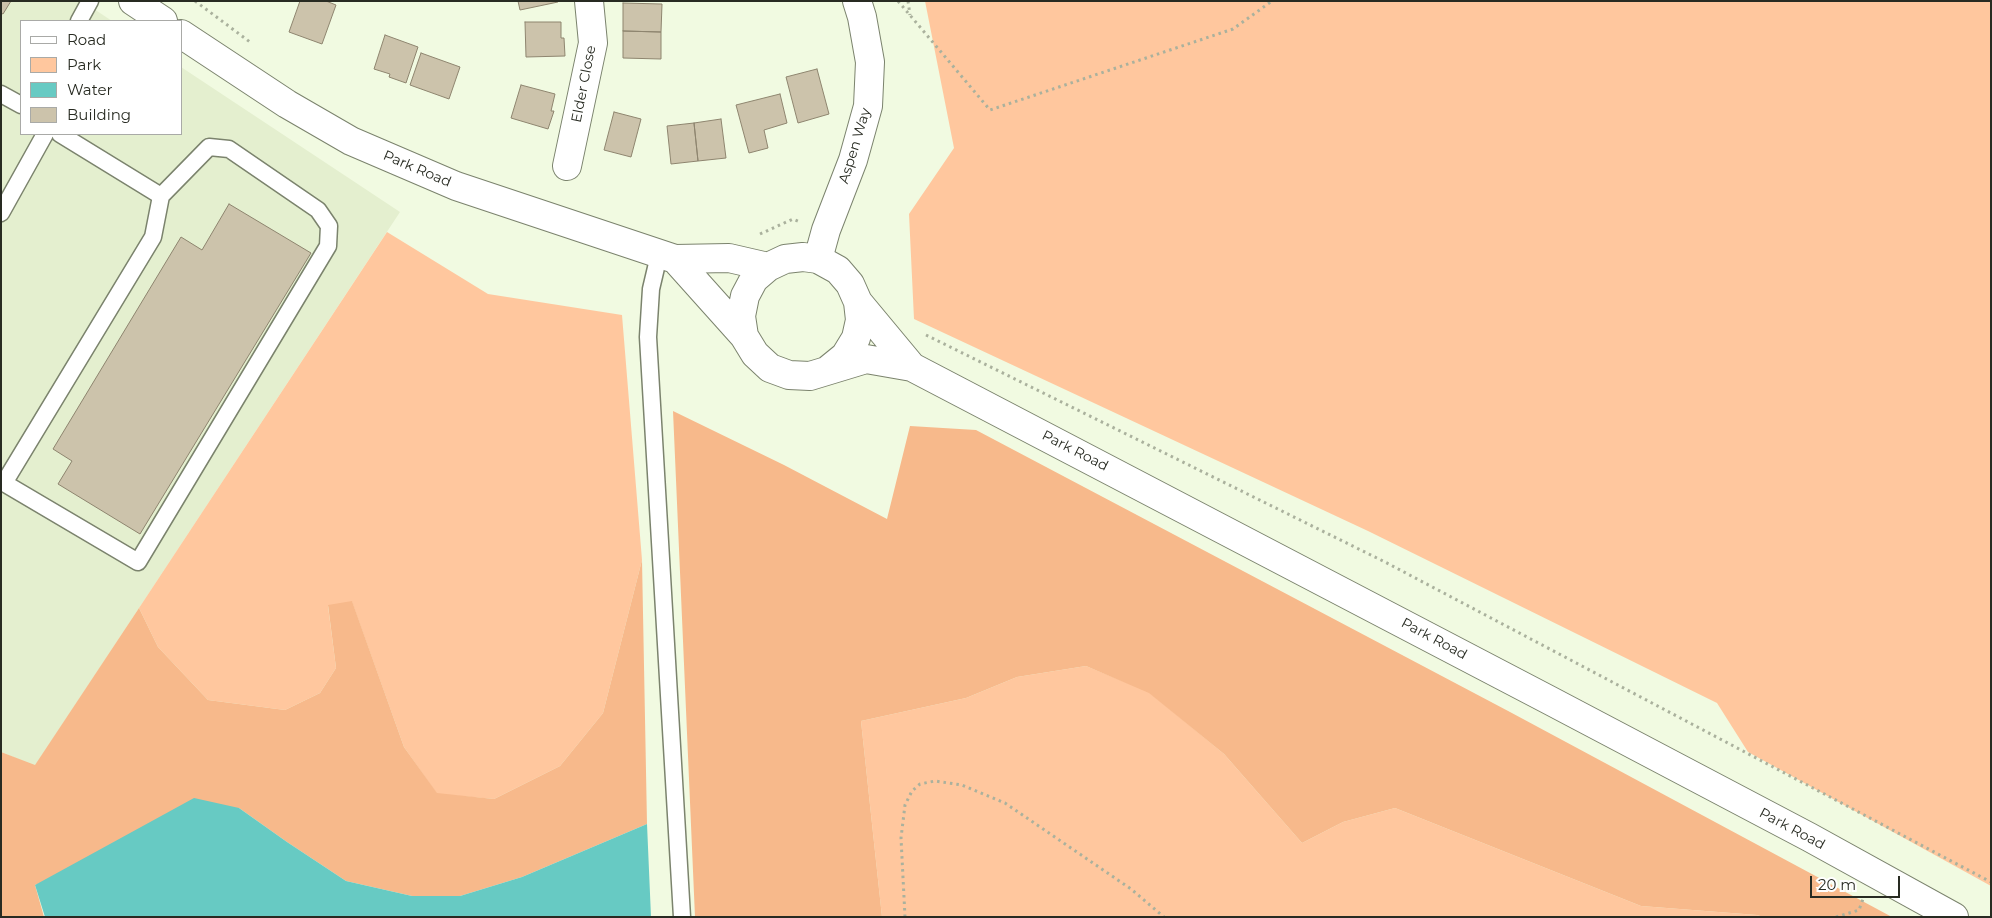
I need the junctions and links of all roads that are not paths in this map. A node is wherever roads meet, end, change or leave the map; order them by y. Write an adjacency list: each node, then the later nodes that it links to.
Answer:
1 (90, 1): 4 (lane)
2 (589, 1): 10 (main road, Elder Close)
3 (857, 1): 14 (main road, Aspen Way)
4 (80, 20)
5 (182, 35): 13 (main road, Park Road)
6 (1, 94): 7 (lane)
7 (20, 104)
8 (44, 135): 12 (lane)
9 (62, 135): 11 (lane)
10 (567, 166)
11 (161, 196): 20 (lane); 20 (lane)
12 (1, 213)
13 (667, 257): 15 (main road, Park Road); 17 (main road, Park Road); 21 (lane)
14 (818, 259): 15 (main road, Park Road); 16 (main road, Park Road)
15 (768, 267): 17 (main road, Park Road)
16 (858, 302): 18 (main road, Park Road); 19 (main road, Park Road)
17 (744, 336): 19 (main road, Park Road)
18 (912, 366): 19 (main road, Park Road); 22 (main road, Park Road)
19 (829, 369)
20 (2, 482)
21 (682, 917)
22 (1954, 917)

